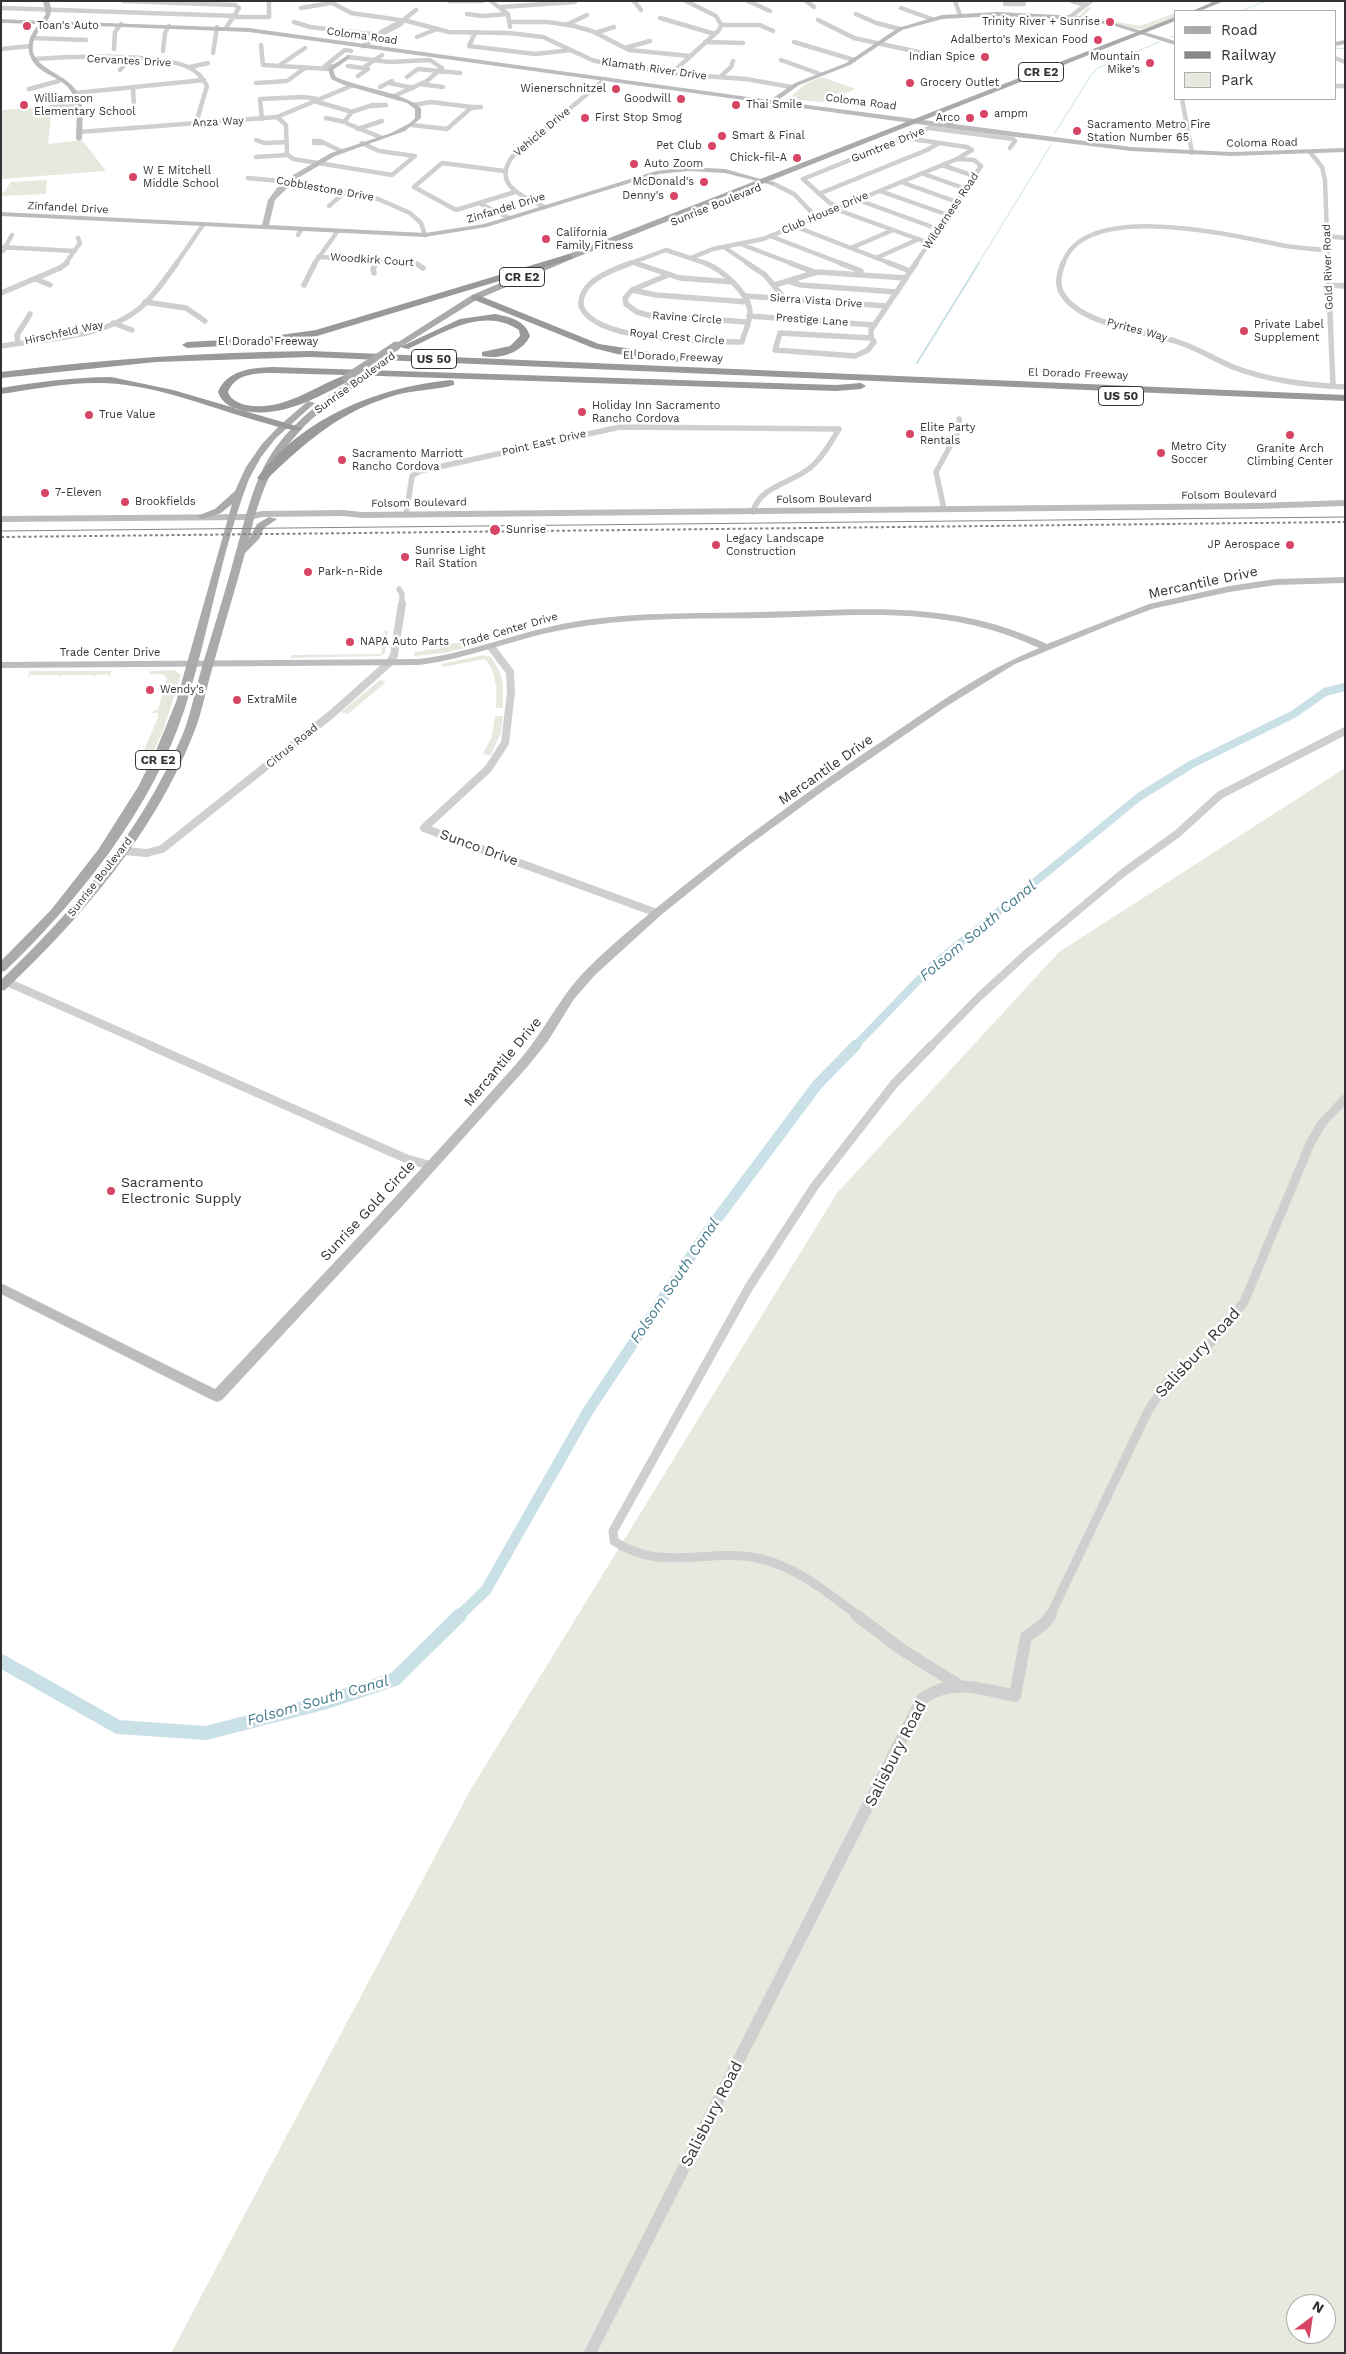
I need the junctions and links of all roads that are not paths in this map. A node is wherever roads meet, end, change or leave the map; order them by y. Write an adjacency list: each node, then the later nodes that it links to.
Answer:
1 (46, 1): 25 (street)
2 (123, 1): 37 (street)
3 (269, 1): 37 (street)
4 (449, 1): 5 (street)
5 (482, 1)
6 (491, 1): 20 (street)
7 (634, 1): 27 (street)
8 (686, 1): 50 (street)
9 (748, 1): 30 (street)
10 (806, 1): 21 (street)
11 (955, 1): 36 (street)
12 (1072, 1): 19 (street)
13 (1091, 1): 19 (street)
14 (330, 2): 23 (street); 44 (street, Klamath River Drive)
15 (575, 2): 20 (street)
16 (1005, 3): 18 (street); 34 (street)
17 (1223, 3): 28 (main road); 29 (main road)
18 (1024, 4)
19 (1085, 5): 38 (street)
20 (501, 7): 32 (street)
21 (814, 7)
22 (1, 8): 25 (street)
23 (300, 8)
24 (901, 8): 40 (street)
25 (50, 10): 37 (street); 45 (street)
26 (416, 10): 44 (street)
27 (641, 10)
28 (1198, 10)
29 (1211, 10)
30 (770, 11)
31 (467, 14): 32 (street)
32 (508, 14): 47 (street)
33 (856, 14): 57 (street)
34 (1006, 14): 36 (street); 38 (street)
35 (586, 15): 49 (street)
36 (960, 15): 40 (street)
37 (236, 17): 55 (street)
38 (1070, 17): 62 (street)
39 (660, 18): 63 (street)
40 (932, 19): 57 (street)
41 (1174, 19): 62 (main road, Sunrise Boulevard / CR E2)
42 (818, 20): 74 (street)
43 (1, 21): 45 (street, Coloma Road)
44 (402, 21): 56 (street, Klamath River Drive); 65 (street)
45 (42, 22): 48 (street, Coloma Road); 67 (street)
46 (294, 22): 65 (street)
47 (510, 22): 49 (street); 61 (street)
48 (121, 24): 52 (street, Coloma Road); 81 (street)
49 (568, 24): 59 (street)
50 (721, 25): 58 (street); 63 (street)
51 (1174, 25): 64 (main road, Sunrise Boulevard / CR E2)
52 (168, 26): 53 (street, Coloma Road); 83 (street)
53 (217, 27): 55 (street, Coloma Road); 85 (street)
54 (614, 27): 59 (street)
55 (226, 28): 77 (street, Coloma Road)
56 (436, 29): 60 (street, Klamath River Drive); 66 (street)
57 (900, 30): 74 (street)
58 (774, 31)
59 (595, 32): 79 (street)
60 (475, 33): 61 (street, Klamath River Drive); 82 (street)
61 (509, 33): 82 (street, Klamath River Drive)
62 (1140, 33): 64 (street); 105 (main road, Sunrise Boulevard / CR E2)
63 (715, 34): 70 (street)
64 (1149, 35): 73 (street); 118 (main road, Sunrise Boulevard / CR E2)
65 (379, 36): 77 (street)
66 (417, 36)
67 (32, 38): 68 (street); 76 (street)
68 (86, 40)
69 (650, 41): 79 (street)
70 (706, 42): 72 (street); 88 (street)
71 (794, 42): 93 (street)
72 (743, 43)
73 (1174, 43)
74 (880, 44): 84 (street); 93 (street)
75 (261, 45): 97 (street)
76 (30, 46): 80 (street); 89 (street)
77 (363, 46): 87 (street); 112 (street, Coloma Road)
78 (304, 48): 97 (street)
79 (624, 48): 88 (street)
80 (1, 49)
81 (114, 49)
82 (571, 50): 106 (street, Klamath River Drive)
83 (164, 51)
84 (919, 52)
85 (213, 53)
86 (382, 55): 94 (street)
87 (348, 56): 90 (street); 90 (street); 94 (street); 101 (street)
88 (690, 56): 106 (street)
89 (34, 58): 91 (street, Cervantes Drive); 114 (street)
90 (335, 58): 101 (street)
91 (130, 59): 99 (street, Cervantes Drive); 103 (street)
92 (781, 60): 108 (street)
93 (854, 60): 108 (street)
94 (375, 61): 102 (street); 104 (street)
95 (733, 61): 111 (street)
96 (208, 63): 99 (street)
97 (280, 65): 100 (street)
98 (348, 66): 102 (street)
99 (190, 68): 113 (street, Cervantes Drive)
100 (305, 68): 101 (street); 116 (street)
101 (332, 68): 119 (street)
102 (363, 68): 109 (street)
103 (120, 70)
104 (439, 71): 107 (street); 110 (street); 117 (street)
105 (1044, 71): 118 (main road); 142 (main road, Sunrise Boulevard / CR E2)
106 (672, 73): 111 (street, Klamath River Drive)
107 (460, 74)
108 (820, 74): 122 (street)
109 (358, 76)
110 (407, 77)
111 (720, 77): 122 (street, Klamath River Drive)
112 (606, 79): 130 (street, Coloma Road); 170 (street, Vehicle Drive)
113 (204, 80): 123 (street); 146 (street)
114 (59, 81): 125 (street); 126 (street)
115 (390, 82): 120 (street); 124 (street)
116 (256, 83)
117 (420, 84): 121 (street); 124 (street)
118 (1022, 85): 138 (main road, Sunrise Boulevard / CR E2)
119 (351, 86): 127 (street); 128 (street, Anza Way)
120 (380, 87)
121 (443, 87)
122 (792, 87): 130 (street)
123 (133, 88): 126 (street); 135 (street)
124 (413, 88): 127 (street)
125 (29, 89)
126 (75, 93): 131 (street)
127 (394, 96): 132 (street)
128 (316, 100): 136 (street); 137 (street, Anza Way); 140 (street)
129 (1182, 100): 164 (street)
130 (772, 101): 141 (street, Coloma Road); 142 (street, Coloma Road)
131 (78, 105): 133 (street); 152 (street)
132 (414, 105): 148 (street); 148 (street)
133 (51, 106)
134 (370, 106): 136 (street)
135 (134, 108)
136 (351, 112): 144 (street)
137 (277, 117): 140 (street, Anza Way); 156 (street)
138 (940, 117): 145 (main road, Sunrise Boulevard / CR E2); 147 (main road)
139 (326, 118): 144 (street)
140 (262, 119): 146 (street, Anza Way)
141 (892, 119): 142 (street, Coloma Road); 149 (main road)
142 (915, 120): 145 (street, Coloma Road); 149 (main road, Sunrise Boulevard / CR E2)
143 (382, 121): 150 (street)
144 (345, 122): 150 (street)
145 (928, 122): 147 (street, Coloma Road); 151 (street, Coloma Road); 177 (main road, Sunrise Boulevard / CR E2)
146 (196, 123): 152 (street, Anza Way)
147 (951, 124): 151 (street, Coloma Road)
148 (412, 125): 153 (street)
149 (902, 125): 174 (main road, Sunrise Boulevard / CR E2)
150 (358, 129): 153 (street)
151 (1002, 132): 164 (street, Coloma Road)
152 (79, 136)
153 (380, 137): 158 (street)
154 (905, 138): 159 (street); 160 (street, Gumtree Drive); 182 (street, Gumtree Drive)
155 (256, 140): 156 (street)
156 (287, 142): 165 (street)
157 (322, 143): 161 (street)
158 (362, 143): 161 (street); 168 (street)
159 (939, 143): 167 (street); 182 (street)
160 (1010, 148)
161 (341, 150): 168 (street)
162 (1345, 150): 163 (street, Coloma Road)
163 (1310, 152): 164 (street, Coloma Road); 202 (street, Gold River Road)
164 (1192, 153)
165 (287, 155): 166 (street); 168 (street)
166 (256, 157)
167 (957, 159): 169 (street, Club House Drive); 172 (street, Wilderness Road)
168 (317, 163): 175 (street)
169 (942, 165): 171 (street, Club House Drive); 172 (street)
170 (504, 171): 181 (street, Vehicle Drive); 185 (street)
171 (921, 173): 176 (street, Club House Drive); 178 (street)
172 (974, 176): 178 (street, Wilderness Road)
173 (248, 178): 175 (street, Cobblestone Drive)
174 (763, 180): 177 (street, Zinfandel Drive); 187 (street, Zinfandel Drive); 215 (main road, Sunrise Boulevard / CR E2)
175 (290, 182): 180 (street, Cobblestone Drive); 195 (street)
176 (901, 182): 179 (street, Club House Drive); 184 (street)
177 (772, 183): 191 (street, Zinfandel Drive); 239 (main road, Sunrise Boulevard / CR E2)
178 (966, 189): 184 (street, Wilderness Road)
179 (880, 191): 183 (street, Club House Drive); 189 (street)
180 (345, 192): 186 (street); 200 (street, Cobblestone Drive)
181 (516, 192): 185 (street); 187 (street)
182 (821, 193): 188 (street, Gumtree Drive)
183 (858, 200): 188 (street, Club House Drive); 196 (street)
184 (957, 202): 189 (street, Wilderness Road)
185 (479, 203): 192 (street)
186 (329, 206)
187 (545, 207): 192 (street, Zinfandel Drive)
188 (838, 208): 191 (street, Club House Drive); 197 (street, Gumtree Drive)
189 (948, 215): 196 (street, Wilderness Road)
190 (1, 216): 193 (street, Zinfandel Drive)
191 (816, 217): 194 (street, Club House Drive)
192 (509, 218): 200 (street, Zinfandel Drive)
193 (203, 225): 195 (street, Zinfandel Drive); 241 (street, Hirschfeld Way)
194 (794, 226): 201 (street, Club House Drive); 210 (street)
195 (264, 228): 198 (street, Zinfandel Drive)
196 (938, 229): 206 (street, Wilderness Road)
197 (893, 230): 205 (street, Gumtree Drive); 210 (street)
198 (337, 232): 200 (street, Zinfandel Drive); 214 (street)
199 (12, 235): 208 (street)
200 (425, 235)
201 (770, 236): 207 (street, Club House Drive); 225 (street)
202 (1327, 236): 204 (street); 211 (street, Gold River Road)
203 (78, 238): 212 (street)
204 (1345, 238)
205 (919, 239): 206 (street, Gumtree Drive); 217 (street)
206 (929, 243): 221 (street, Wilderness Road)
207 (743, 245): 209 (street, Club House Drive); 222 (street)
208 (4, 247): 212 (street); 213 (street)
209 (724, 247): 216 (street, Club House Drive); 232 (street)
210 (851, 248): 217 (street)
211 (1328, 250): 233 (street, Gold River Road); 263 (street, Pyrites Way)
212 (75, 251): 227 (street)
213 (1, 253)
214 (318, 257): 218 (street, Woodkirk Court); 231 (street)
215 (569, 257): 239 (main road, Sunrise Boulevard / CR E2); 253 (highway)
216 (691, 258): 219 (street, Royal Crest Circle); 228 (street, Royal Crest Circle)
217 (876, 258): 221 (street)
218 (378, 259): 220 (street, Woodkirk Court); 223 (street)
219 (635, 263): 224 (street); 245 (street, Royal Crest Circle)
220 (423, 268)
221 (910, 271): 226 (street, Wilderness Road)
222 (814, 272): 225 (street); 229 (street)
223 (374, 273)
224 (668, 275): 228 (street); 235 (street)
225 (871, 275): 226 (street)
226 (906, 277): 236 (street, Wilderness Road)
227 (36, 279): 230 (street); 237 (street)
228 (734, 282): 238 (street, Royal Crest Circle)
229 (791, 282): 232 (street); 236 (street)
230 (50, 285)
231 (304, 285)
232 (775, 285): 240 (street)
233 (1329, 285): 234 (street); 263 (street, Gold River Road)
234 (1345, 286)
235 (632, 290): 242 (street); 245 (street, Ravine Circle)
236 (897, 292): 243 (street, Wilderness Road)
237 (1, 293)
238 (744, 296): 240 (street, Sierra Vista Drive); 242 (street, Royal Crest Circle)
239 (479, 299): 254 (main road, Sunrise Boulevard / CR E2); 259 (highway)
240 (784, 299): 243 (street, Sierra Vista Drive)
241 (146, 302): 246 (street); 247 (street, Hirschfeld Way)
242 (748, 302): 245 (street, Royal Crest Circle)
243 (887, 306): 248 (street, Wilderness Road)
244 (30, 314): 251 (street)
245 (748, 319): 248 (street, Prestige Lane)
246 (205, 321)
247 (112, 322): 249 (street); 251 (street, Hirschfeld Way)
248 (874, 325): 250 (street)
249 (132, 330)
250 (871, 338): 250 (street)
251 (18, 343): 252 (street, Hirschfeld Way)
252 (1, 346)
253 (180, 346)
254 (400, 347): 256 (highway); 258 (main road, Sunrise Boulevard / CR E2, bridge); 270 (main road, Sunrise Boulevard / CR E2)
255 (77, 355): 256 (highway)
256 (1, 367)
257 (1, 375): 259 (highway, El Dorado Freeway / US 50)
258 (347, 378): 261 (highway); 269 (main road, Sunrise Boulevard / CR E2)
259 (866, 380): 260 (highway, El Dorado Freeway / US 50); 261 (highway); 262 (highway, El Dorado Freeway / US 50); 262 (highway, El Dorado Freeway / US 50)
260 (1, 382)
261 (600, 382): 271 (highway)
262 (900, 383): 266 (highway, El Dorado Freeway / US 50); 267 (highway, El Dorado Freeway / US 50)
263 (1333, 386): 264 (street, Pyrites Way)
264 (1345, 387)
265 (1, 391): 269 (highway)
266 (1345, 398)
267 (1345, 406)
268 (959, 420): 276 (street)
269 (283, 425): 270 (highway); 272 (main road, Sunrise Boulevard / CR E2)
270 (298, 428): 271 (main road, Sunrise Boulevard / CR E2)
271 (262, 478): 282 (main road, Sunrise Boulevard / CR E2)
272 (240, 492): 280 (main road); 281 (main road, Sunrise Boulevard / CR E2)
273 (1345, 503): 274 (street, Folsom Boulevard)
274 (1285, 506): 275 (street, Folsom Boulevard); 276 (street, Folsom Boulevard)
275 (1345, 508)
276 (944, 509): 277 (street, Folsom Boulevard)
277 (753, 512): 279 (street, Folsom Boulevard); 279 (street, Point East Drive)
278 (362, 515): 279 (street, Folsom Boulevard); 282 (street, Folsom Boulevard); 284 (street, Folsom Boulevard)
279 (406, 515)
280 (202, 516): 281 (street, Folsom Boulevard); 283 (street, Folsom Boulevard)
281 (233, 516): 282 (street, Folsom Boulevard); 291 (main road, Sunrise Boulevard / CR E2)
282 (250, 516): 284 (street, Folsom Boulevard); 285 (main road, Sunrise Boulevard / CR E2)
283 (1, 519)
284 (272, 519): 285 (main road)
285 (241, 552): 292 (main road, Sunrise Boulevard / CR E2)
286 (1345, 580): 289 (street, Mercantile Drive)
287 (398, 589): 290 (street)
288 (491, 647): 289 (street, Trade Center Drive); 290 (street, Trade Center Drive); 299 (street, Sunco Drive)
289 (1047, 648): 299 (street, Mercantile Drive)
290 (390, 662): 292 (street, Trade Center Drive); 297 (street, Citrus Road)
291 (192, 664): 292 (street, Trade Center Drive); 293 (street, Trade Center Drive); 295 (main road, Sunrise Boulevard / CR E2)
292 (208, 664): 297 (main road, Sunrise Boulevard / CR E2)
293 (1, 666)
294 (1345, 731): 306 (street)
295 (150, 778): 296 (main road, Sunrise Boulevard / CR E2); 297 (main road)
296 (106, 847): 298 (main road); 300 (main road, Sunrise Boulevard / CR E2)
297 (123, 851): 298 (main road, Sunrise Boulevard / CR E2)
298 (109, 868): 302 (main road, Sunrise Boulevard / CR E2)
299 (656, 913): 304 (street, Mercantile Drive)
300 (14, 956): 301 (main road, Sunrise Boulevard / CR E2); 302 (main road)
301 (1, 968)
302 (4, 984): 304 (street, Sunrise Gold Circle)
303 (1345, 1099): 306 (street, Salisbury Road)
304 (432, 1166): 305 (street, Sunrise Gold Circle)
305 (1, 1288)
306 (957, 1684): 307 (street, Salisbury Road)
307 (590, 2353)

